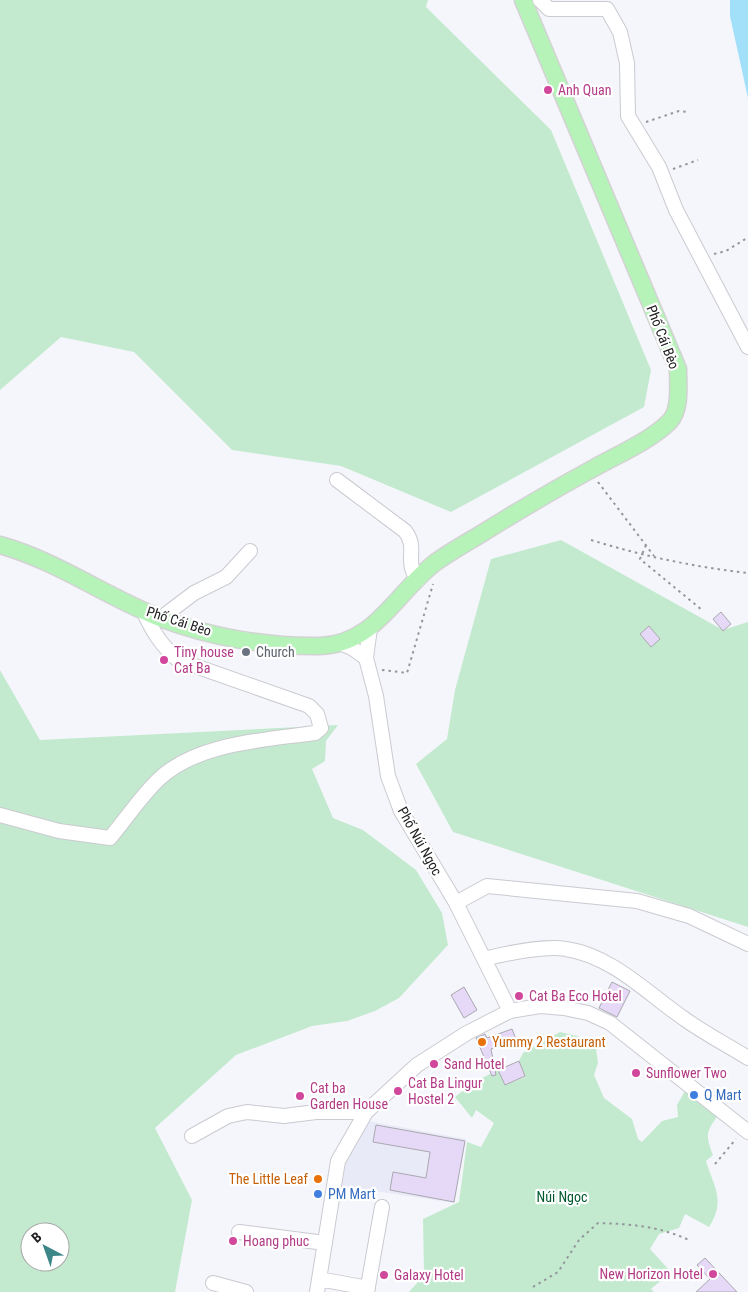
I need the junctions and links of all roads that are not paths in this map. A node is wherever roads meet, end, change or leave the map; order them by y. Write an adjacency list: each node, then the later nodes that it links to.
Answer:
1 (522, 0): 7 (main road, Phố Cái Bèo)
2 (540, 0): 3 (street)
3 (748, 347)
4 (337, 480): 7 (street)
5 (0, 545): 8 (main road, Phố Cái Bèo)
6 (250, 551): 9 (street)
7 (418, 580): 10 (main road, Phố Cái Bèo)
8 (143, 610): 9 (main road, Phố Cái Bèo); 13 (street)
9 (160, 618): 11 (main road, Phố Cái Bèo)
10 (370, 628): 11 (main road, Phố Cái Bèo); 12 (street)
11 (340, 643): 12 (street)
12 (368, 663): 14 (street, Phố Núi Ngọc)
13 (0, 815)
14 (456, 903): 15 (street); 16 (street, Phố Núi Ngọc)
15 (748, 944)
16 (484, 959): 17 (street, Phố Núi Ngọc); 18 (street)
17 (510, 1011): 19 (street); 20 (street)
18 (748, 1058)
19 (366, 1112): 21 (street); 24 (street)
20 (746, 1130)
21 (192, 1136)
22 (382, 1207): 27 (street)
23 (239, 1232): 24 (street)
24 (325, 1243): 26 (street)
25 (214, 1283): 28 (street)
26 (318, 1286): 27 (street)
27 (368, 1290)
28 (241, 1291)

